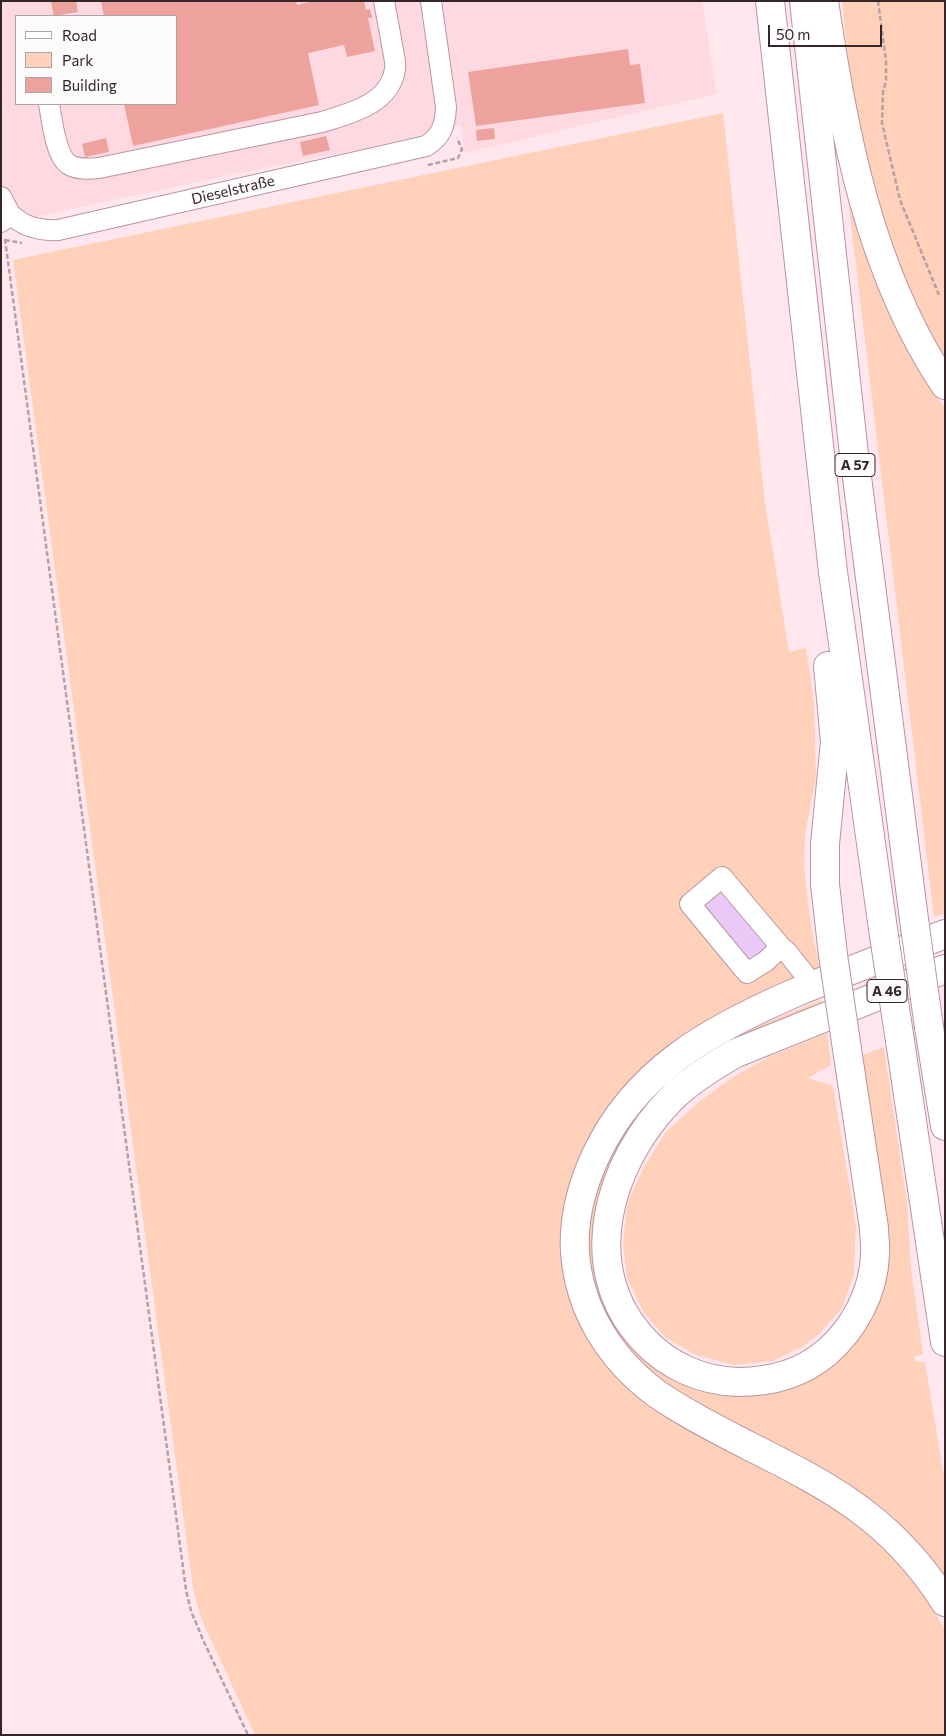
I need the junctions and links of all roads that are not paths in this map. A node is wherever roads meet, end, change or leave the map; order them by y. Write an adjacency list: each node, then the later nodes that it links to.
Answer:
1 (384, 1): 6 (street)
2 (431, 1): 7 (street, Dieselstraße)
3 (770, 1): 9 (highway, A 57)
4 (804, 1): 14 (highway, A 57, bridge)
5 (824, 1): 8 (highway)
6 (49, 105)
7 (4, 211)
8 (945, 385)
9 (833, 572): 12 (highway, A 46, bridge); 15 (highway, A 57, bridge)
10 (945, 934): 13 (highway)
11 (781, 947): 11 (street); 13 (street)
12 (945, 969)
13 (813, 985): 16 (highway)
14 (945, 1126)
15 (945, 1342)
16 (945, 1602)

